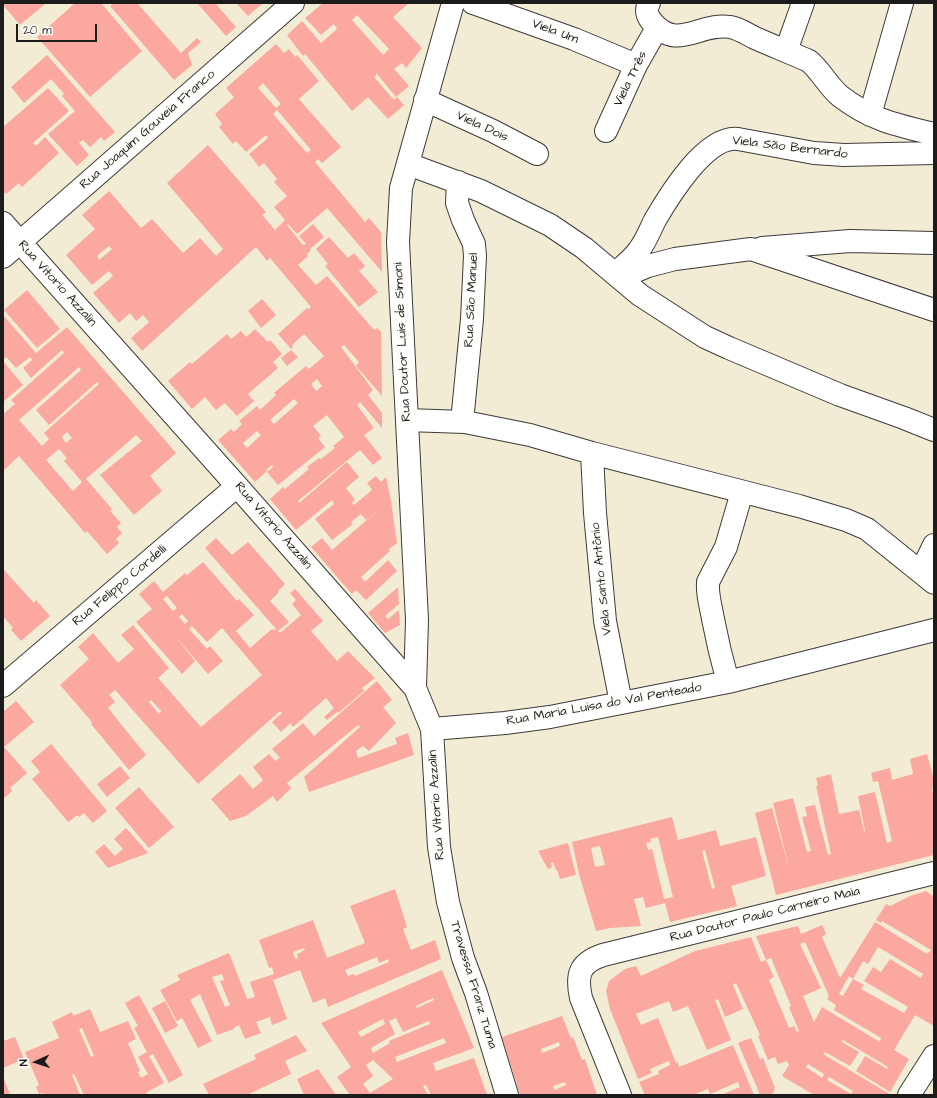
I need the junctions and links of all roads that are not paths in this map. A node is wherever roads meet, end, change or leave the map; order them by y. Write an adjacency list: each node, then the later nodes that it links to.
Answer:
1 (293, 3): 19 (street, Rua Joaquim Gouveia Franco)
2 (453, 3): 10 (street, Rua Doutor Luis de Simoni)
3 (473, 3): 9 (street, Viela Um)
4 (650, 3): 7 (street)
5 (803, 3): 8 (street)
6 (902, 3): 11 (street)
7 (657, 28): 8 (street); 9 (street, Viela Três)
8 (786, 51): 11 (street)
9 (636, 65): 12 (street, Viela Três)
10 (426, 100): 15 (street, Viela Dois); 16 (street, Rua Doutor Luis de Simoni)
11 (870, 115): 13 (street)
12 (606, 131)
13 (934, 134)
14 (934, 153): 23 (street, Viela São Bernardo)
15 (537, 154)
16 (408, 164): 17 (street); 25 (street, Rua Doutor Luis de Simoni)
17 (458, 182): 23 (street); 26 (street, Rua São Manuel)
18 (3, 223): 19 (street, Rua Vitorio Azzalin)
19 (20, 243): 22 (street, Rua Joaquim Gouveia Franco); 29 (street, Rua Vitorio Azzalin)
20 (934, 243): 21 (street)
21 (751, 249): 23 (street); 24 (street)
22 (3, 257)
23 (617, 276): 27 (street)
24 (934, 310)
25 (407, 420): 26 (street); 36 (street, Rua Doutor Luis de Simoni)
26 (462, 422): 28 (street)
27 (934, 430)
28 (592, 453): 30 (street); 37 (street, Viela Santo Antônio)
29 (237, 486): 35 (street, Rua Felippo Cordelli); 36 (street, Rua Vitorio Azzalin)
30 (742, 492): 32 (street); 34 (street)
31 (934, 545): 32 (street)
32 (927, 577)
33 (934, 630): 34 (street, Rua Maria Luisa do Val Penteado)
34 (728, 682): 37 (street, Rua Maria Luisa do Val Penteado)
35 (3, 686)
36 (414, 688): 38 (street, Rua Vitorio Azzalin)
37 (621, 703): 38 (street, Rua Maria Luisa do Val Penteado)
38 (432, 729): 40 (street, Rua Vitorio Azzalin)
39 (934, 873): 43 (street, Rua Doutor Paulo Carneiro Maia)
40 (443, 875): 42 (street, Travessa Franz Tuma)
41 (934, 1056): 44 (street)
42 (507, 1095)
43 (620, 1095)
44 (909, 1095)

